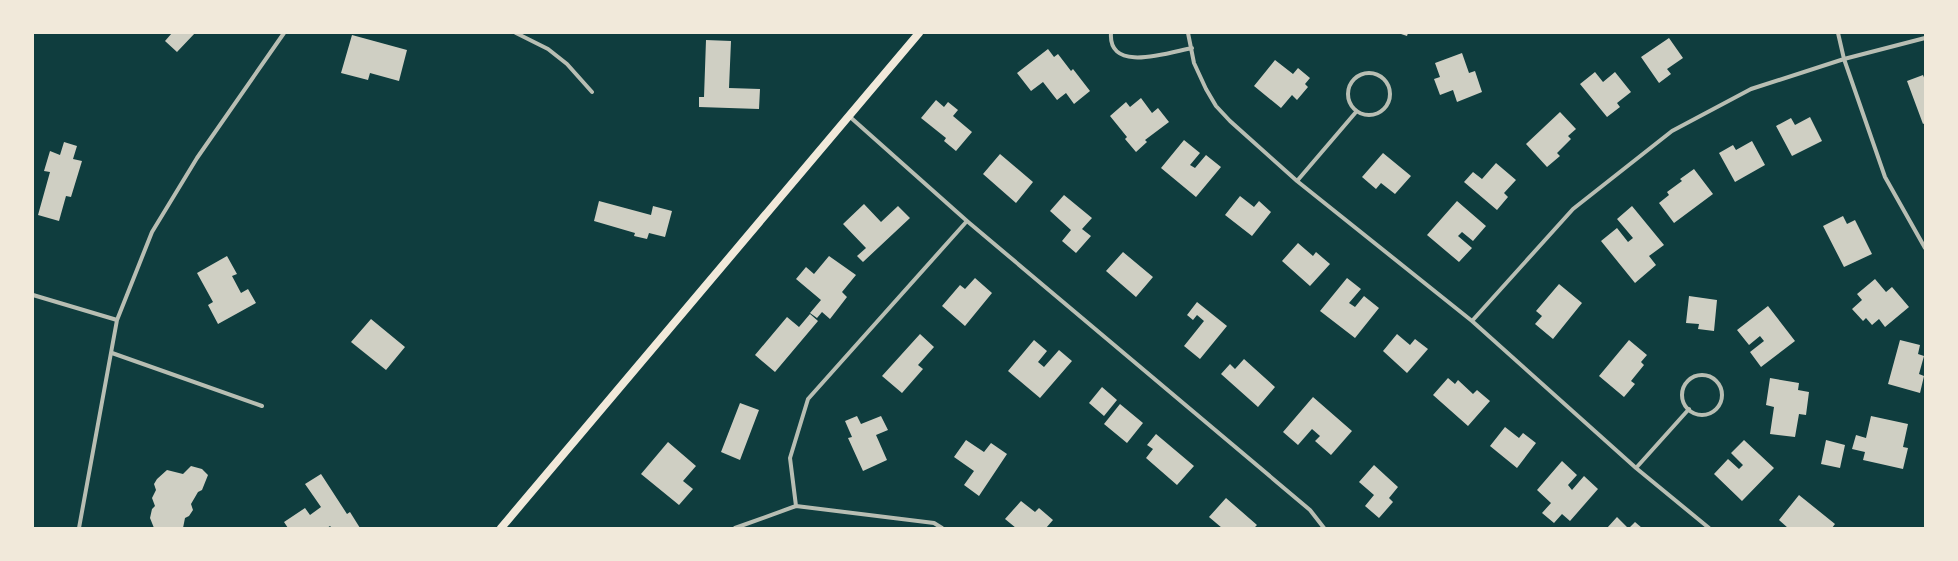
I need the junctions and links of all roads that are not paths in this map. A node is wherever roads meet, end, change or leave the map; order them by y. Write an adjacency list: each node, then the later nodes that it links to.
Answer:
1 (284, 33): 17 (street)
2 (516, 33): 10 (street)
3 (919, 33): 12 (main road)
4 (1111, 33): 8 (street)
5 (1188, 33): 8 (street)
6 (1838, 33): 9 (street)
7 (1925, 38): 9 (street)
8 (1192, 48): 13 (street)
9 (1844, 59): 15 (street); 18 (street)
10 (592, 92)
11 (1356, 112): 11 (street); 13 (street)
12 (849, 116): 14 (street); 25 (main road)
13 (1297, 182): 18 (street)
14 (968, 221): 23 (street); 28 (street)
15 (1925, 248)
16 (33, 296): 17 (street)
17 (117, 320): 19 (street)
18 (1472, 321): 22 (street)
19 (112, 354): 20 (street); 24 (street)
20 (262, 406)
21 (1689, 409): 21 (street); 22 (street)
22 (1636, 468): 29 (street)
23 (796, 506): 26 (street); 27 (street)
24 (79, 528)
25 (501, 528)
26 (735, 528)
27 (942, 528)
28 (1324, 528)
29 (1709, 528)

